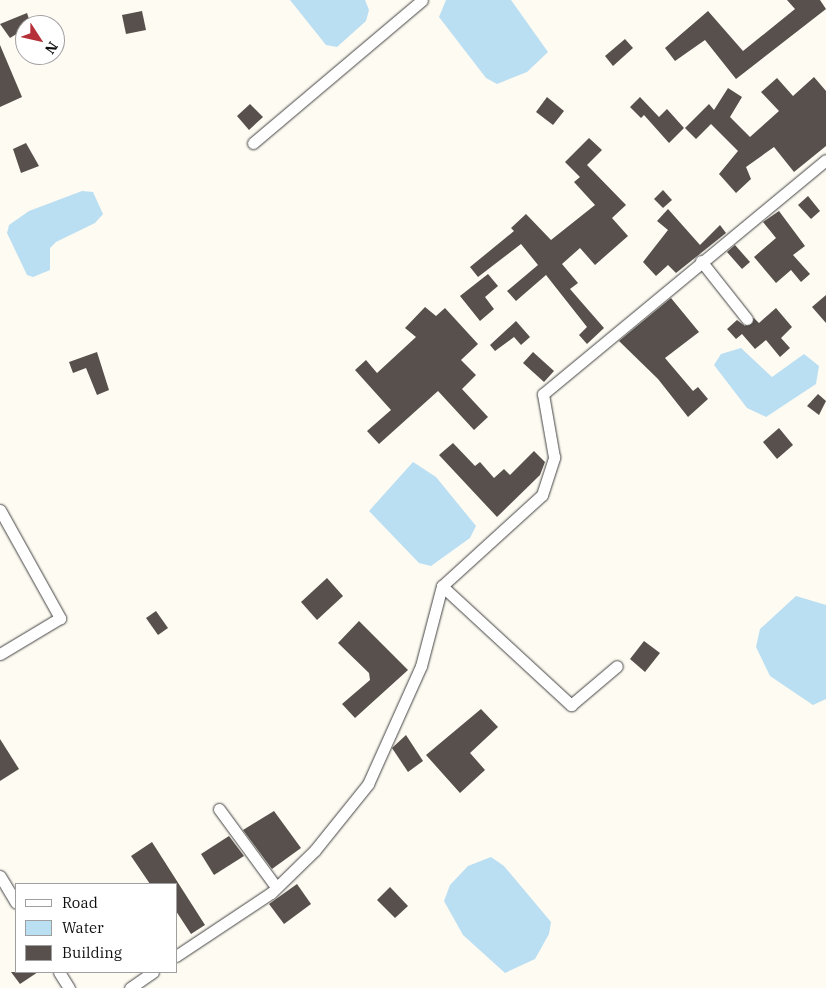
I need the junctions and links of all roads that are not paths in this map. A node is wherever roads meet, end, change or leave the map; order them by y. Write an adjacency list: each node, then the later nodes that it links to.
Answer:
1 (422, 0): 2 (street)
2 (253, 142)
3 (826, 160): 4 (street)
4 (701, 261): 5 (street); 7 (street)
5 (747, 319)
6 (0, 510): 8 (street)
7 (442, 586): 9 (street); 12 (street)
8 (0, 654)
9 (617, 666)
10 (219, 809): 12 (street)
11 (0, 876): 13 (street)
12 (276, 887): 14 (street)
13 (15, 901)
14 (178, 955)
15 (60, 973): 17 (street)
16 (152, 973): 18 (street)
17 (69, 988)
18 (130, 988)

